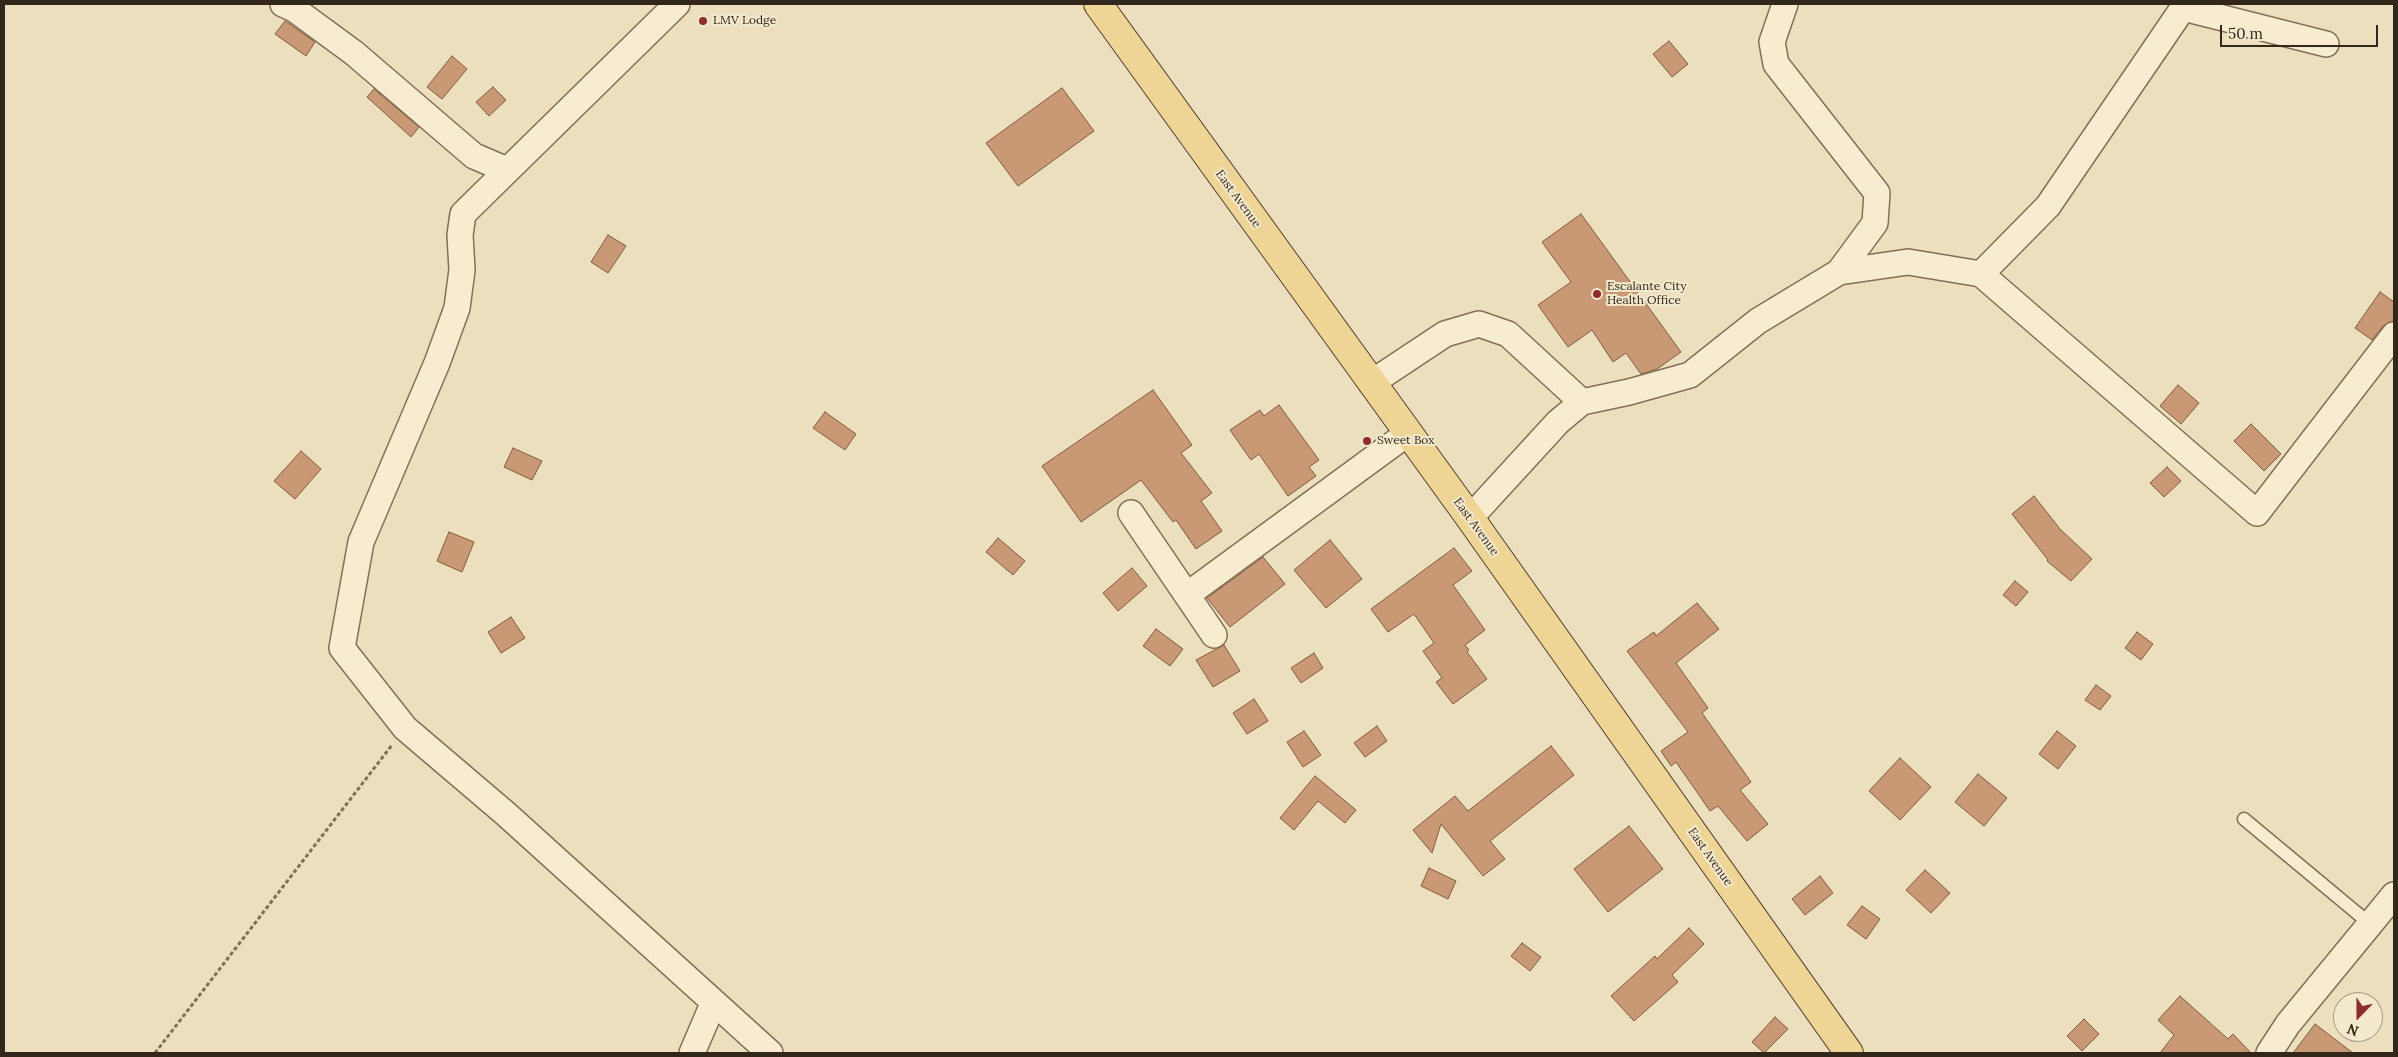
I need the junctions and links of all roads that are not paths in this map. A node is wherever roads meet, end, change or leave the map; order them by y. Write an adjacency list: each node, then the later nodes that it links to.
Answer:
1 (283, 4): 6 (street)
2 (677, 4): 6 (street)
3 (1098, 4): 10 (main road, East Avenue)
4 (1785, 4): 7 (street)
5 (2326, 44): 8 (street)
6 (508, 170): 20 (street)
7 (1839, 272): 8 (street); 11 (street)
8 (1981, 274): 9 (street)
9 (2394, 335)
10 (1371, 382): 11 (street); 12 (main road, East Avenue)
11 (1582, 402): 14 (street)
12 (1408, 433): 14 (main road, East Avenue); 15 (street)
13 (1131, 513): 15 (street)
14 (1470, 518): 23 (main road, East Avenue)
15 (1187, 595): 16 (street)
16 (1214, 635)
17 (2244, 819): 19 (lane)
18 (2394, 895): 19 (street)
19 (2369, 923): 24 (street)
20 (713, 1004): 21 (street); 22 (street)
21 (692, 1053)
22 (770, 1053)
23 (1849, 1053)
24 (2269, 1053)

